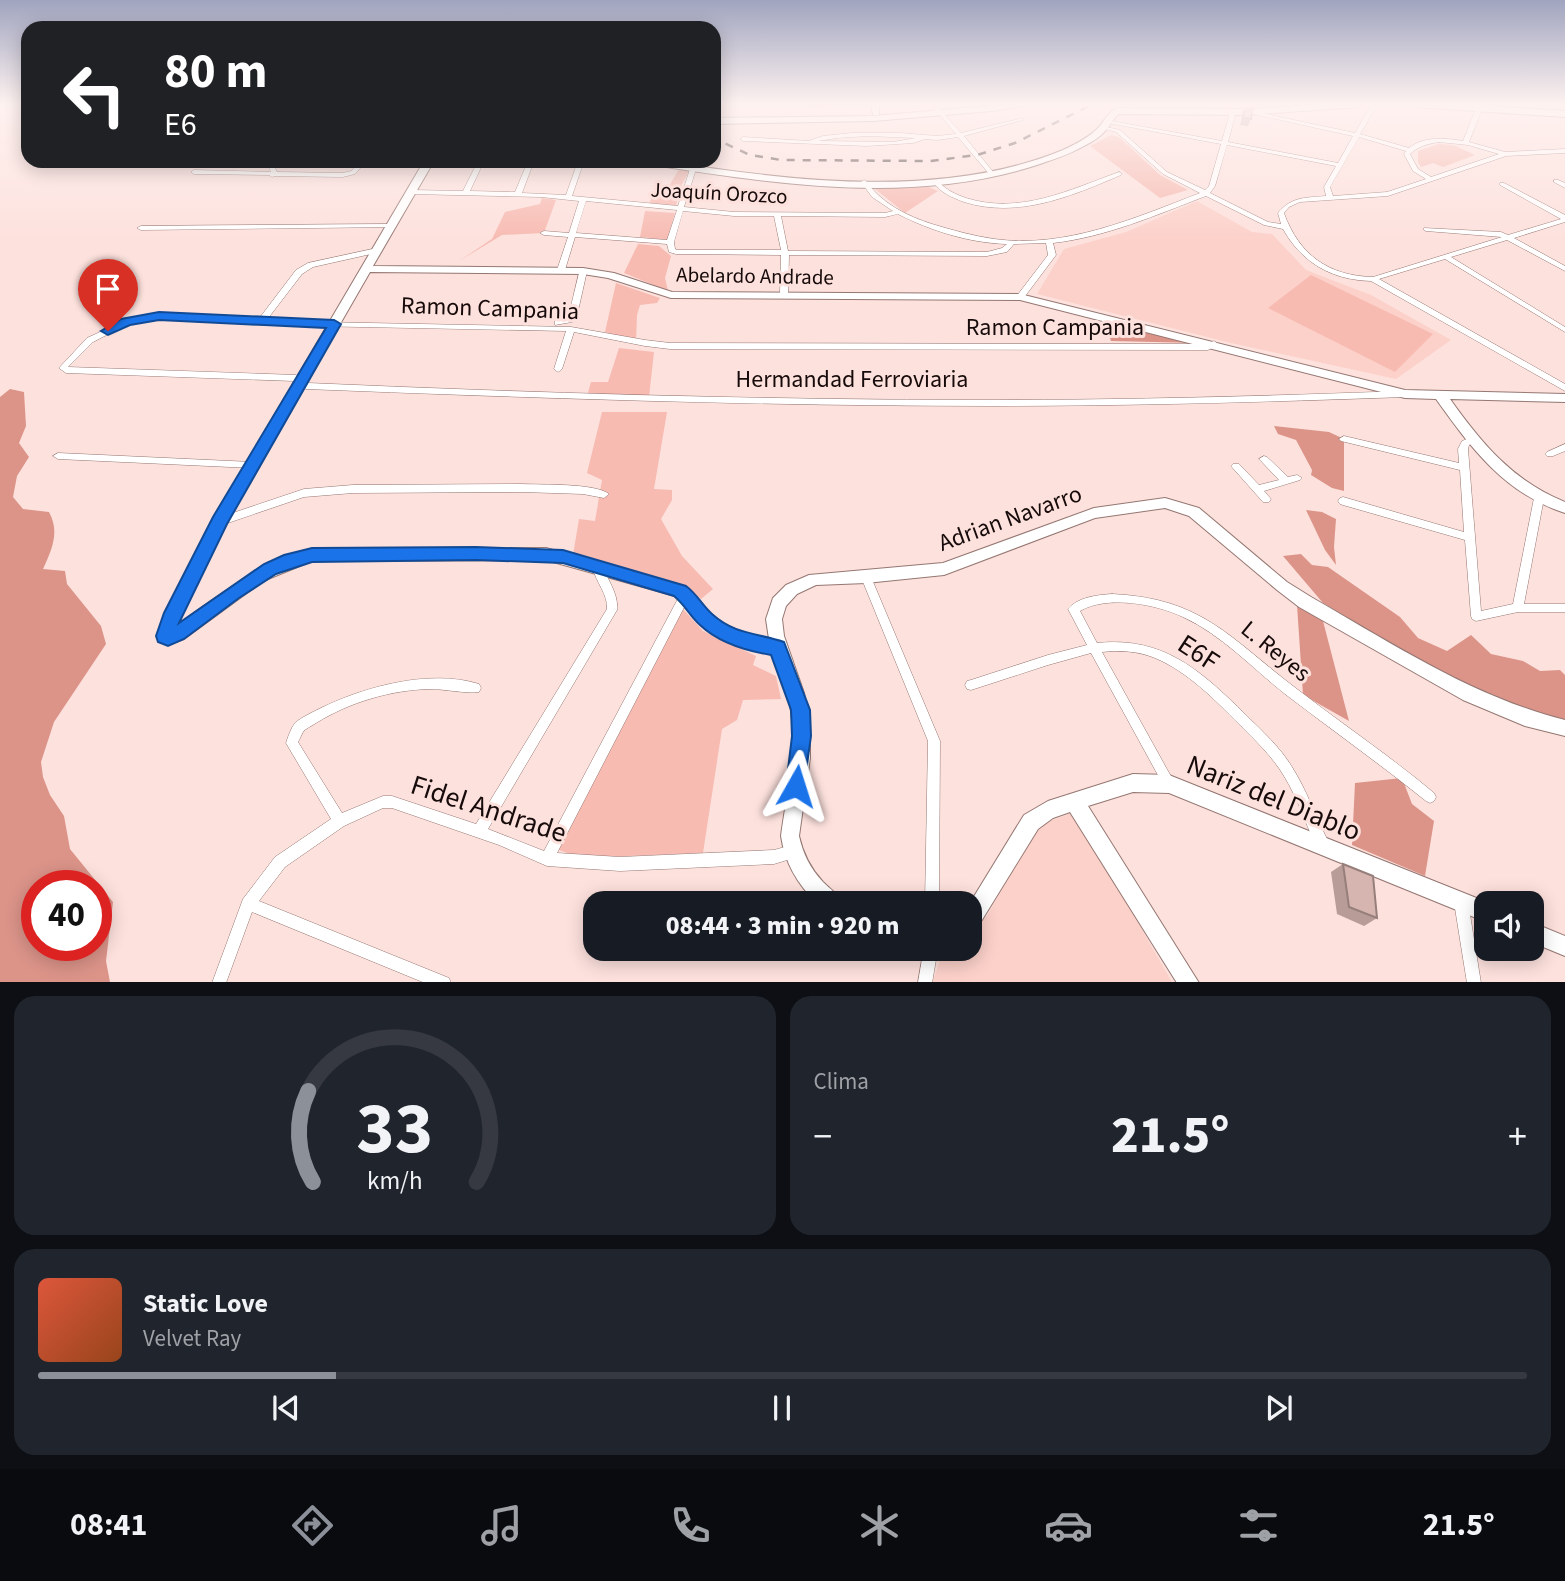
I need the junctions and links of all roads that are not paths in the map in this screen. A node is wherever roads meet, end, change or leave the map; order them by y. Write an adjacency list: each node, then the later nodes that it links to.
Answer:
1 (1409, 149): 24 (street)
2 (972, 150): 21 (street)
3 (1069, 150): 21 (street)
4 (1139, 150): 33 (street)
5 (1222, 150): 33 (street)
6 (1256, 150): 11 (street)
7 (1349, 150): 11 (street)
8 (1490, 150): 10 (street)
9 (1565, 151): 10 (street)
10 (1505, 154): 24 (street)
11 (1340, 165): 35 (street)
12 (272, 168): 23 (street)
13 (356, 168): 23 (street)
14 (425, 168): 30 (street)
15 (478, 168): 31 (street)
16 (528, 168): 32 (street)
17 (579, 168): 34 (street)
18 (687, 168): 19 (street)
19 (693, 169): 26 (street); 37 (street)
20 (194, 172): 23 (street)
21 (992, 174): 27 (street)
22 (1119, 174): 27 (street)
23 (272, 175)
24 (1432, 180): 35 (street)
25 (1556, 181): 29 (street)
26 (864, 182): 27 (street); 38 (street)
27 (936, 182)
28 (1502, 184): 40 (street)
29 (1565, 186)
30 (411, 192): 31 (street, Joaquín Orozco); 41 (street)
31 (466, 192): 32 (street, Joaquín Orozco)
32 (518, 193): 34 (street, Joaquín Orozco)
33 (1205, 194): 42 (street); 49 (street)
34 (568, 198): 36 (street, Joaquín Orozco)
35 (1331, 198): 42 (street)
36 (583, 199): 37 (street, Joaquín Orozco); 46 (street)
37 (681, 210): 39 (street, Joaquín Orozco); 48 (street)
38 (899, 212): 39 (street, Joaquín Orozco); 50 (street)
39 (777, 215): 52 (street)
40 (1565, 219): 47 (street)
41 (391, 226): 43 (street); 51 (street)
42 (1284, 227): 58 (street)
43 (141, 228)
44 (1426, 229): 47 (street)
45 (544, 233): 46 (street)
46 (572, 233): 48 (street); 56 (street)
47 (1509, 237): 53 (street); 55 (street)
48 (670, 242): 52 (street)
49 (1049, 243): 50 (street); 60 (street)
50 (1011, 244): 52 (street)
51 (377, 250): 54 (street); 61 (street)
52 (785, 253): 59 (street)
53 (1446, 257): 58 (street); 65 (street)
54 (366, 269): 56 (street, Abelardo Andrade); 62 (street)
55 (1565, 269)
56 (561, 270): 57 (street, Abelardo Andrade)
57 (583, 271): 60 (street, Abelardo Andrade); 63 (street)
58 (1373, 279): 69 (street)
59 (784, 293)
60 (1020, 297): 66 (street, Hermandad Ferroviaria)
61 (260, 323): 62 (street, Ramon Campania); 68 (street, Ramon Campania)
62 (334, 324): 63 (street, Ramon Campania); 68 (street)
63 (533, 327): 64 (street, Ramon Campania)
64 (571, 329): 66 (street, Ramon Campania); 67 (street)
65 (1565, 330)
66 (1215, 344): 70 (street, Hermandad Ferroviaria)
67 (558, 369)
68 (300, 382): 70 (street, Hermandad Ferroviaria); 79 (street)
69 (1565, 388)
70 (1405, 394): 71 (street, Hermandad Ferroviaria)
71 (1440, 395): 72 (street, Hermandad Ferroviaria); 74 (street)
72 (1565, 398)
73 (1344, 439): 81 (street)
74 (1472, 440): 81 (street); 86 (street)
75 (1565, 447): 76 (street)
76 (1550, 454)
77 (58, 456): 79 (street)
78 (1265, 459): 83 (street)
79 (252, 465): 90 (street)
80 (1236, 466): 84 (street)
81 (1463, 467): 91 (street)
82 (1297, 478): 83 (street)
83 (1286, 481): 84 (street)
84 (1257, 489): 87 (street)
85 (604, 494): 90 (street)
86 (1539, 498): 89 (street); 95 (street)
87 (1266, 499)
88 (1343, 501): 91 (street)
89 (1565, 508)
90 (219, 522): 92 (street)
91 (1468, 537): 95 (street)
92 (598, 568): 94 (street); 106 (street)
93 (866, 577): 97 (street, Adrian Navarro); 101 (street, Adrian Navarro); 111 (street)
94 (686, 594): 97 (street); 109 (street)
95 (1518, 608): 96 (street)
96 (1565, 608)
97 (778, 648): 108 (street, Adrian Navarro)
98 (1095, 648): 99 (street, E6F); 102 (street); 103 (street, L. Reyes); 107 (street, E6F)
99 (971, 685)
100 (475, 688): 105 (street)
101 (1565, 728)
102 (1170, 784): 104 (street, Nariz del Diablo); 107 (street, Nariz del Diablo)
103 (1430, 797)
104 (1074, 801): 113 (street, Nariz del Diablo); 122 (street)
105 (339, 821): 106 (street, Fidel Andrade); 114 (street, Fidel Andrade)
106 (479, 831): 109 (street, Fidel Andrade)
107 (1324, 846): 112 (street, Nariz del Diablo)
108 (792, 852): 109 (street, Fidel Andrade); 110 (street)
109 (547, 859)
110 (821, 891)
111 (932, 891)
112 (1461, 901): 115 (street, Nariz del Diablo); 123 (street)
113 (982, 902)
114 (248, 904): 119 (street, Fidel Andrade); 120 (street)
115 (1474, 907)
116 (1544, 937): 117 (street)
117 (1565, 946)
118 (929, 961): 121 (street)
119 (219, 982)
120 (444, 982)
121 (925, 982)
122 (1189, 982)
123 (1474, 982)

